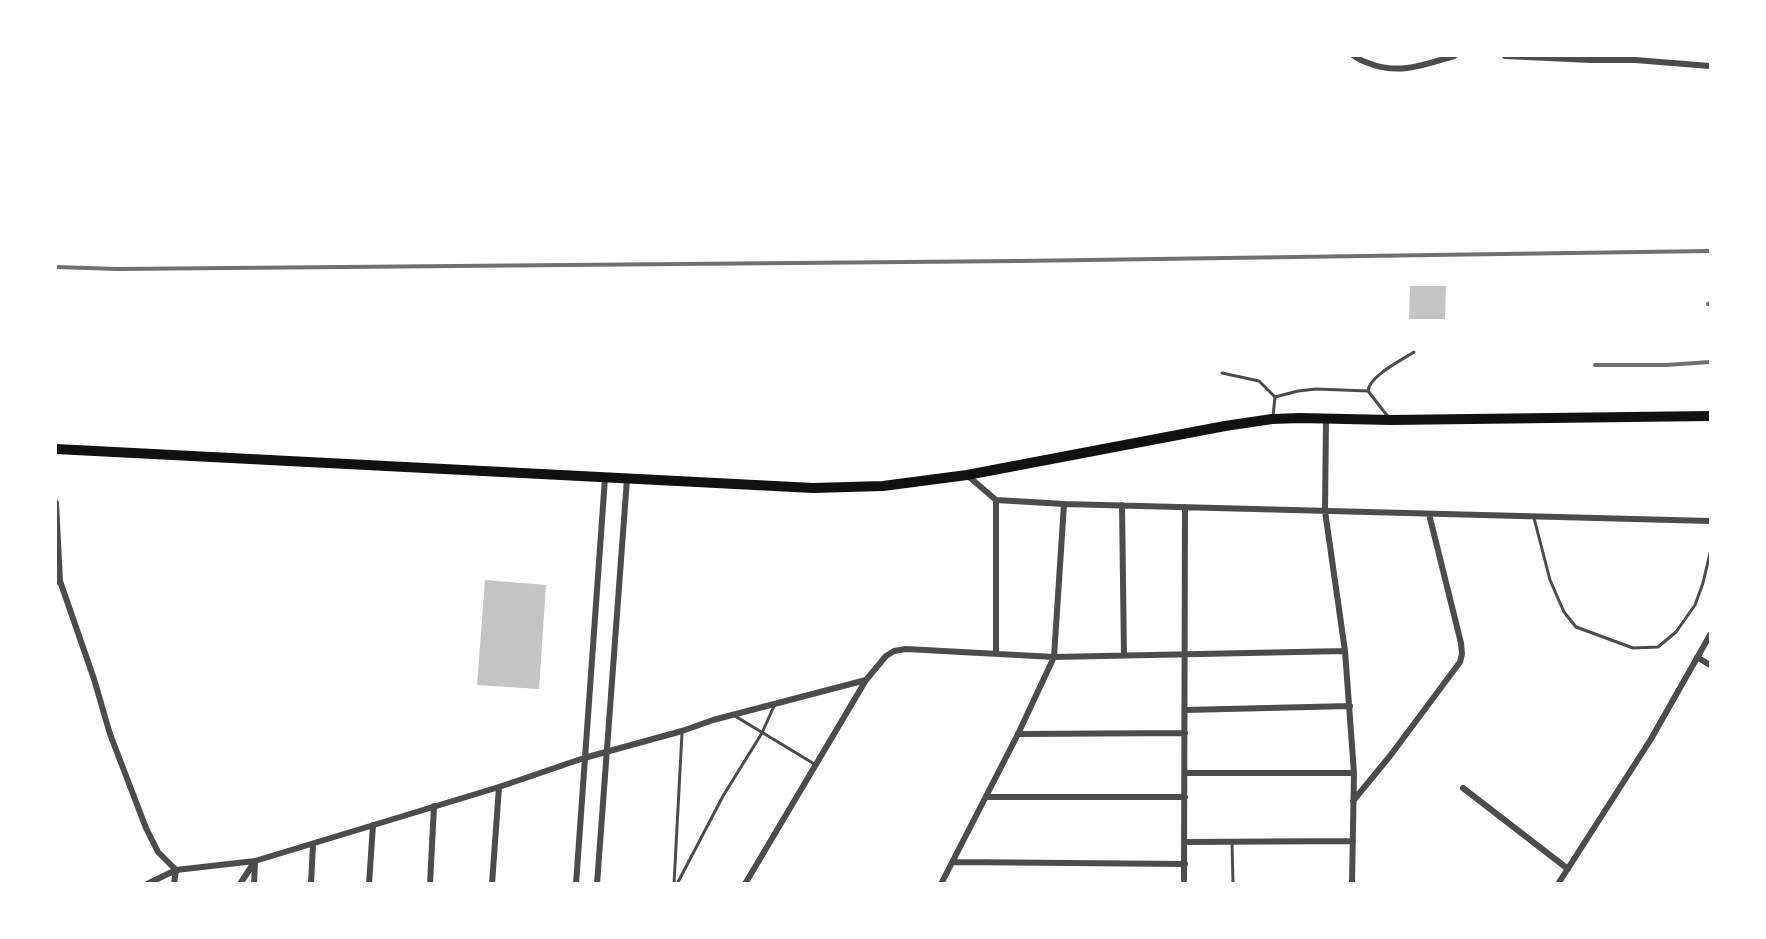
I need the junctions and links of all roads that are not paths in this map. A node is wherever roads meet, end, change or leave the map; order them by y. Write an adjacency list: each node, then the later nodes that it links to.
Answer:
1 (1354, 56): 2 (street)
2 (1454, 56)
3 (1505, 56): 4 (street)
4 (1710, 66)
5 (1414, 352): 7 (lane)
6 (1222, 373): 8 (lane)
7 (1368, 391): 8 (lane); 12 (lane)
8 (1275, 397): 10 (lane)
9 (1710, 416): 12 (main road)
10 (1272, 419): 11 (main road); 14 (main road)
11 (1326, 419): 12 (main road); 22 (street)
12 (1390, 420)
13 (56, 449): 15 (main road)
14 (967, 475): 16 (main road); 17 (street)
15 (605, 478): 16 (main road); 46 (street)
16 (627, 479): 45 (street)
17 (996, 500): 19 (street); 30 (street)
18 (56, 503): 27 (street)
19 (1064, 504): 20 (street); 33 (street)
20 (1122, 505): 21 (street); 32 (street)
21 (1185, 507): 22 (street); 31 (street)
22 (1325, 511): 23 (street); 29 (street)
23 (1429, 514): 24 (street); 54 (street)
24 (1534, 516): 25 (street); 26 (lane)
25 (1710, 521)
26 (1710, 553)
27 (58, 582): 65 (street)
28 (1710, 635): 34 (street)
29 (1345, 651): 31 (street); 38 (street)
30 (996, 653): 33 (street); 36 (street)
31 (1184, 654): 32 (street); 39 (street)
32 (1124, 655): 33 (street)
33 (1054, 657): 44 (street)
34 (1697, 657): 35 (street); 64 (street)
35 (1710, 665)
36 (866, 680): 37 (street); 47 (street)
37 (775, 704): 40 (street); 43 (lane)
38 (1350, 706): 39 (street); 49 (street)
39 (1185, 710): 42 (street)
40 (732, 715): 41 (street); 43 (lane)
41 (682, 731): 45 (street); 77 (lane)
42 (1185, 732): 44 (street); 48 (street)
43 (762, 733): 47 (lane); 77 (lane)
44 (1018, 735): 52 (street)
45 (606, 752): 46 (street); 76 (street)
46 (584, 758): 50 (street); 75 (street)
47 (816, 765): 78 (street)
48 (1186, 773): 49 (street); 53 (street)
49 (1354, 773): 54 (street)
50 (499, 787): 55 (street); 74 (street)
51 (1463, 788): 64 (street)
52 (986, 797): 53 (street); 62 (street)
53 (1185, 797): 59 (street)
54 (1353, 801): 57 (street)
55 (434, 806): 56 (street); 73 (street)
56 (373, 825): 60 (street); 72 (street)
57 (1353, 841): 58 (street); 81 (street)
58 (1233, 842): 59 (street); 80 (lane)
59 (1185, 843): 63 (street)
60 (313, 844): 61 (street); 71 (street)
61 (255, 861): 65 (street); 69 (street); 70 (street)
62 (952, 862): 63 (street); 79 (street)
63 (1185, 864): 66 (street)
64 (1568, 869): 82 (street)
65 (176, 870): 67 (street); 68 (street)
66 (1184, 880)
67 (147, 884)
68 (174, 884)
69 (240, 884)
70 (254, 884)
71 (311, 884)
72 (369, 884)
73 (430, 884)
74 (492, 884)
75 (576, 884)
76 (597, 884)
77 (675, 884)
78 (745, 884)
79 (941, 884)
80 (1233, 884)
81 (1352, 884)
82 (1558, 884)

